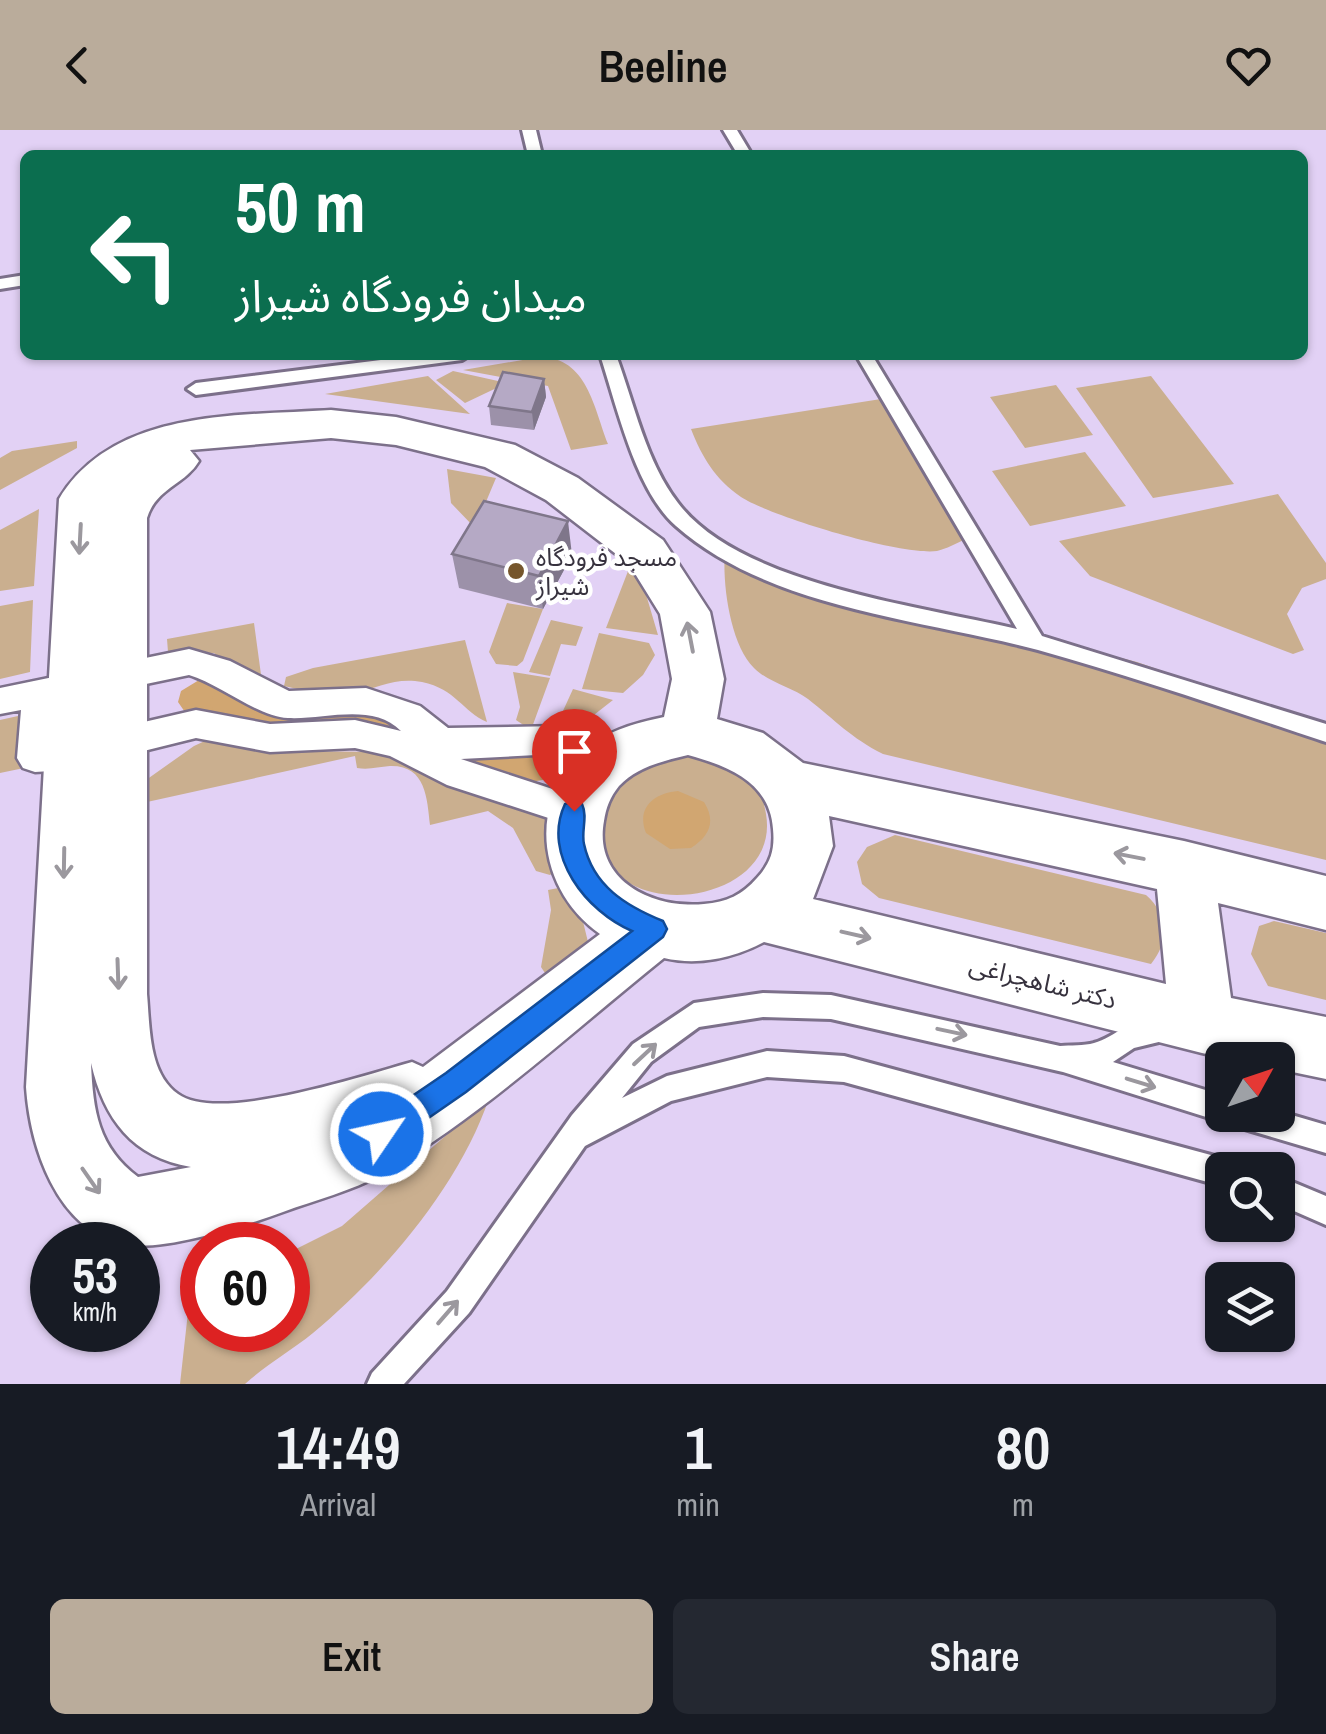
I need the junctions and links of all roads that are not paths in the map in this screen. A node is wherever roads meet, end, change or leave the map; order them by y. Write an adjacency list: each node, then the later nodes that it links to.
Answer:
1 (423, 360): 4 (lane)
2 (610, 360): 5 (lane)
3 (867, 360): 5 (lane)
4 (196, 389)
5 (1036, 642): 9 (lane)
6 (78, 685): 7 (street); 8 (main road, one-way to 6); 10 (main road); 11 (main road); 13 (street)
7 (0, 701)
8 (688, 732): 12 (main road); 13 (main road)
9 (1326, 732)
10 (121, 741): 11 (street); 13 (street); 21 (main road, one-way to 21)
11 (67, 756): 21 (main road, one-way to 21)
12 (789, 783): 14 (main road, one-way to 12); 16 (main road)
13 (586, 789): 17 (main road)
14 (1184, 867): 15 (main road); 18 (main road)
15 (1326, 904)
16 (761, 914): 17 (main road); 18 (main road, دکتر شاهچراغی, one-way to 18)
17 (654, 929): 21 (main road)
18 (1202, 1022): 19 (main road, دکتر شاهچراغی); 20 (lane)
19 (1326, 1048)
20 (1060, 1059): 22 (lane, one-way to 22); 24 (lane, one-way to 20)
21 (456, 1083)
22 (1205, 1103)
23 (1295, 1130): 25 (lane)
24 (573, 1138): 26 (lane); 29 (lane, one-way to 24)
25 (1326, 1140)
26 (1205, 1167)
27 (1295, 1198): 28 (lane)
28 (1326, 1212)
29 (383, 1384)

